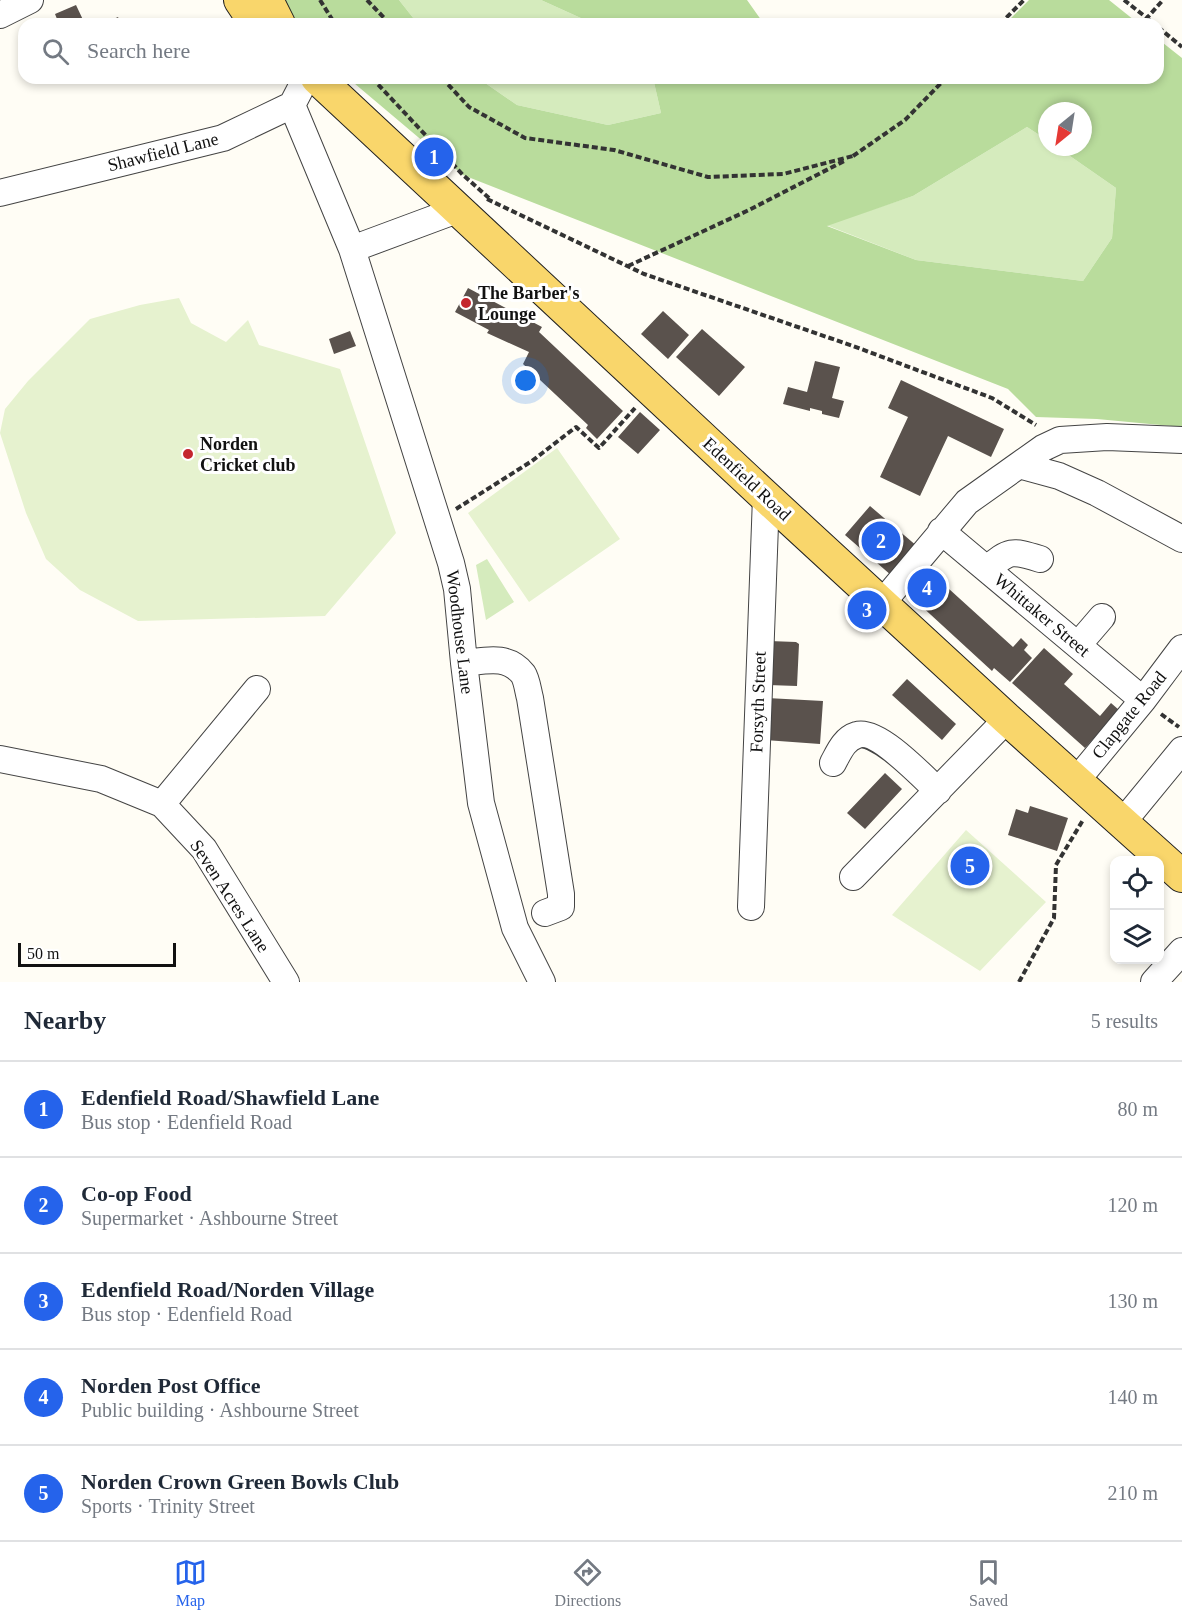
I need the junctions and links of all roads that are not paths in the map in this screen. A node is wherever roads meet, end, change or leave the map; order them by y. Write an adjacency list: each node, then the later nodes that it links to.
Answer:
1 (30, 0): 4 (street)
2 (240, 0): 5 (main road)
3 (267, 0): 6 (main road)
4 (0, 15)
5 (252, 18)
6 (276, 18)
7 (303, 84): 9 (street)
8 (323, 84): 11 (main road, Edenfield Road)
9 (292, 105): 10 (street, Shawfield Lane); 12 (street, Woodhouse Lane)
10 (0, 193)
11 (457, 210): 12 (street); 15 (main road, Edenfield Road)
12 (352, 249): 24 (street, Woodhouse Lane)
13 (1182, 440): 14 (street)
14 (1019, 465): 16 (street); 17 (street)
15 (766, 497): 20 (main road, Edenfield Road); 37 (street, Forsyth Street)
16 (941, 531): 19 (street, Whittaker Street); 20 (street)
17 (1182, 539)
18 (1040, 559): 19 (street)
19 (987, 570): 22 (street, Whittaker Street)
20 (882, 603): 27 (main road, Edenfield Road)
21 (1101, 617): 22 (street)
22 (1078, 645): 26 (street, Whittaker Street)
23 (1182, 648): 26 (street, Clapgate Road)
24 (464, 663): 38 (street); 41 (street, Woodhouse Lane)
25 (257, 689): 33 (street)
26 (1143, 700): 31 (street, Clapgate Road)
27 (1007, 719): 31 (main road, Edenfield Road); 32 (street)
28 (1182, 750): 34 (street)
29 (0, 759): 33 (street, Seven Acres Lane)
30 (833, 762): 32 (street)
31 (1086, 790): 34 (main road, Edenfield Road)
32 (938, 791): 36 (street)
33 (162, 804): 40 (street, Seven Acres Lane)
34 (1122, 823): 35 (main road, Edenfield Road)
35 (1178, 865)
36 (853, 877)
37 (751, 907)
38 (545, 913)
39 (1182, 951): 42 (street)
40 (286, 982)
41 (542, 982)
42 (1154, 982)

